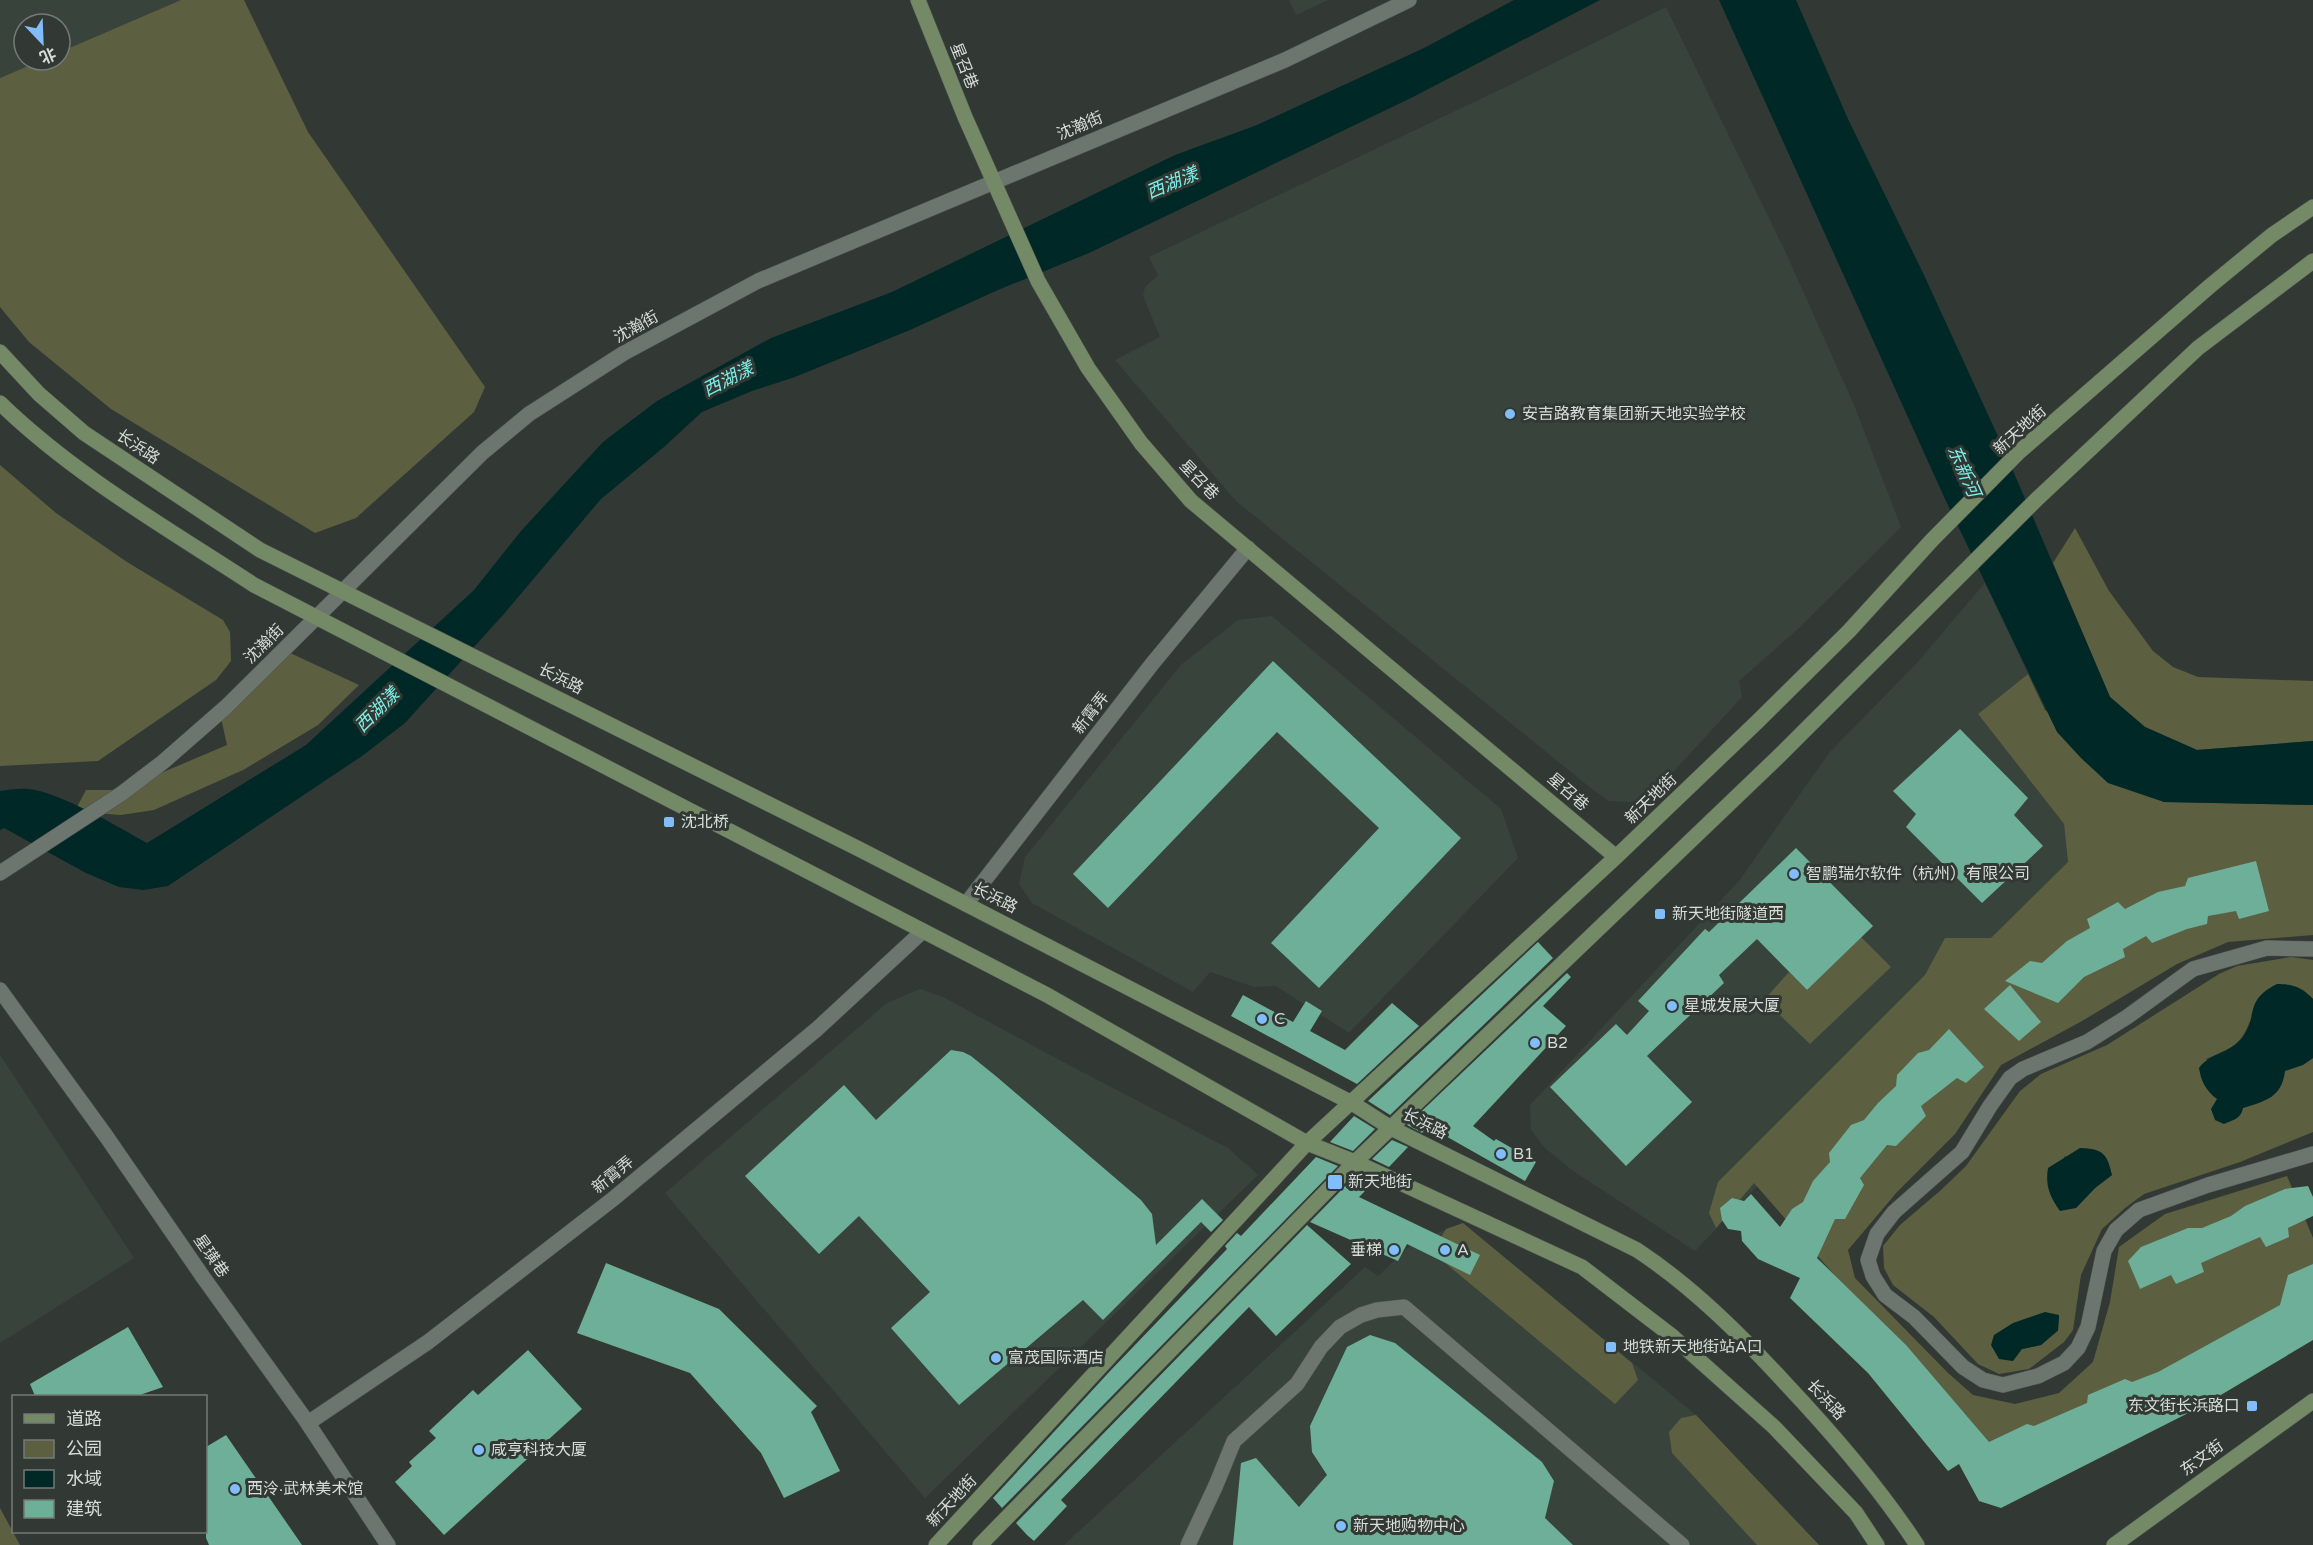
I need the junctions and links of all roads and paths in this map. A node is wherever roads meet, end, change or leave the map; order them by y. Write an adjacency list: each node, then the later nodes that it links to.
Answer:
1 (918, 0): 3 (main road, 星召巷)
2 (1409, 0): 3 (street, 沈瀚街)
3 (995, 182): 8 (main road, 星召巷); 9 (street, 沈瀚街)
4 (2313, 207): 11 (main road, 新天地街)
5 (2313, 261): 18 (main road)
6 (0, 352): 9 (main road, 长浜路)
7 (0, 403): 10 (main road)
8 (1248, 548): 11 (main road, 星召巷); 13 (street, 新霄弄)
9 (342, 591): 10 (street, 沈瀚街); 13 (main road, 长浜路)
10 (317, 618): 12 (street, 沈瀚街); 14 (main road)
11 (1616, 857): 17 (main road, 新天地街)
12 (0, 873)
13 (966, 903): 17 (main road, 长浜路)
14 (923, 931): 19 (main road); 23 (street, 新霄弄)
15 (2313, 950): 20 (street)
16 (0, 990): 23 (street, 星璜巷)
17 (1352, 1103): 18 (main road, 长浜路); 19 (main road, 新天地街)
18 (1390, 1128): 21 (main road); 30 (main road, 长浜路)
19 (1307, 1143): 21 (main road); 25 (main road, 新天地街)
20 (2313, 1154)
21 (1355, 1162): 26 (main road); 29 (main road)
22 (2313, 1401): 31 (main road, 东文街)
23 (308, 1424): 24 (street, 星璜巷)
24 (388, 1545)
25 (936, 1545)
26 (980, 1545)
27 (1188, 1545): 28 (street)
28 (1682, 1545)
29 (1877, 1545)
30 (1917, 1545)
31 (2114, 1545)

